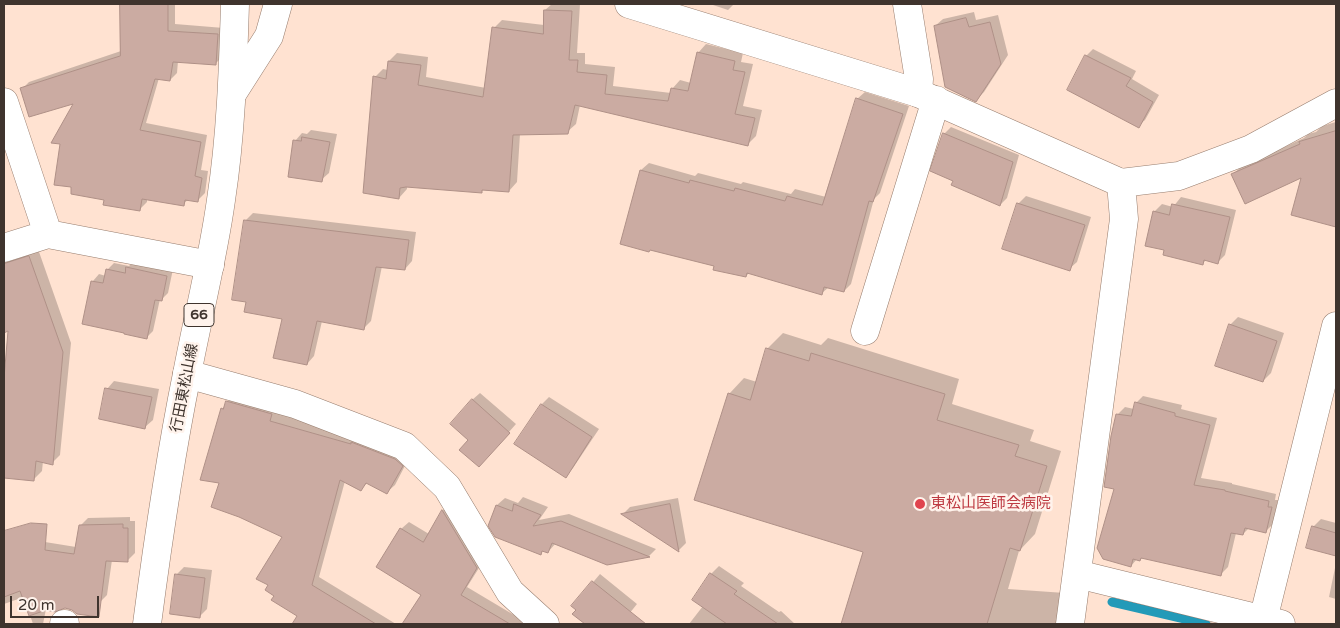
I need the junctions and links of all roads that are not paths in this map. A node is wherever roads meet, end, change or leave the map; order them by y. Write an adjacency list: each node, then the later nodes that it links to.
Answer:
1 (235, 4): 5 (street, 行田東松山線 / 66)
2 (278, 4): 5 (street)
3 (629, 4): 6 (street)
4 (907, 4): 6 (street)
5 (232, 94): 12 (street, 行田東松山線 / 66)
6 (927, 96): 9 (street); 14 (street)
7 (4, 102): 10 (street)
8 (1336, 103): 9 (street)
9 (1121, 184): 16 (street)
10 (48, 234): 11 (street); 12 (street)
11 (4, 248)
12 (210, 265): 15 (street, 行田東松山線 / 66)
13 (1336, 326): 17 (street)
14 (865, 331)
15 (187, 374): 18 (street, 行田東松山線 / 66); 19 (street)
16 (1076, 574): 17 (street); 20 (street)
17 (1272, 622)
18 (146, 624)
19 (545, 624)
20 (1070, 624)

